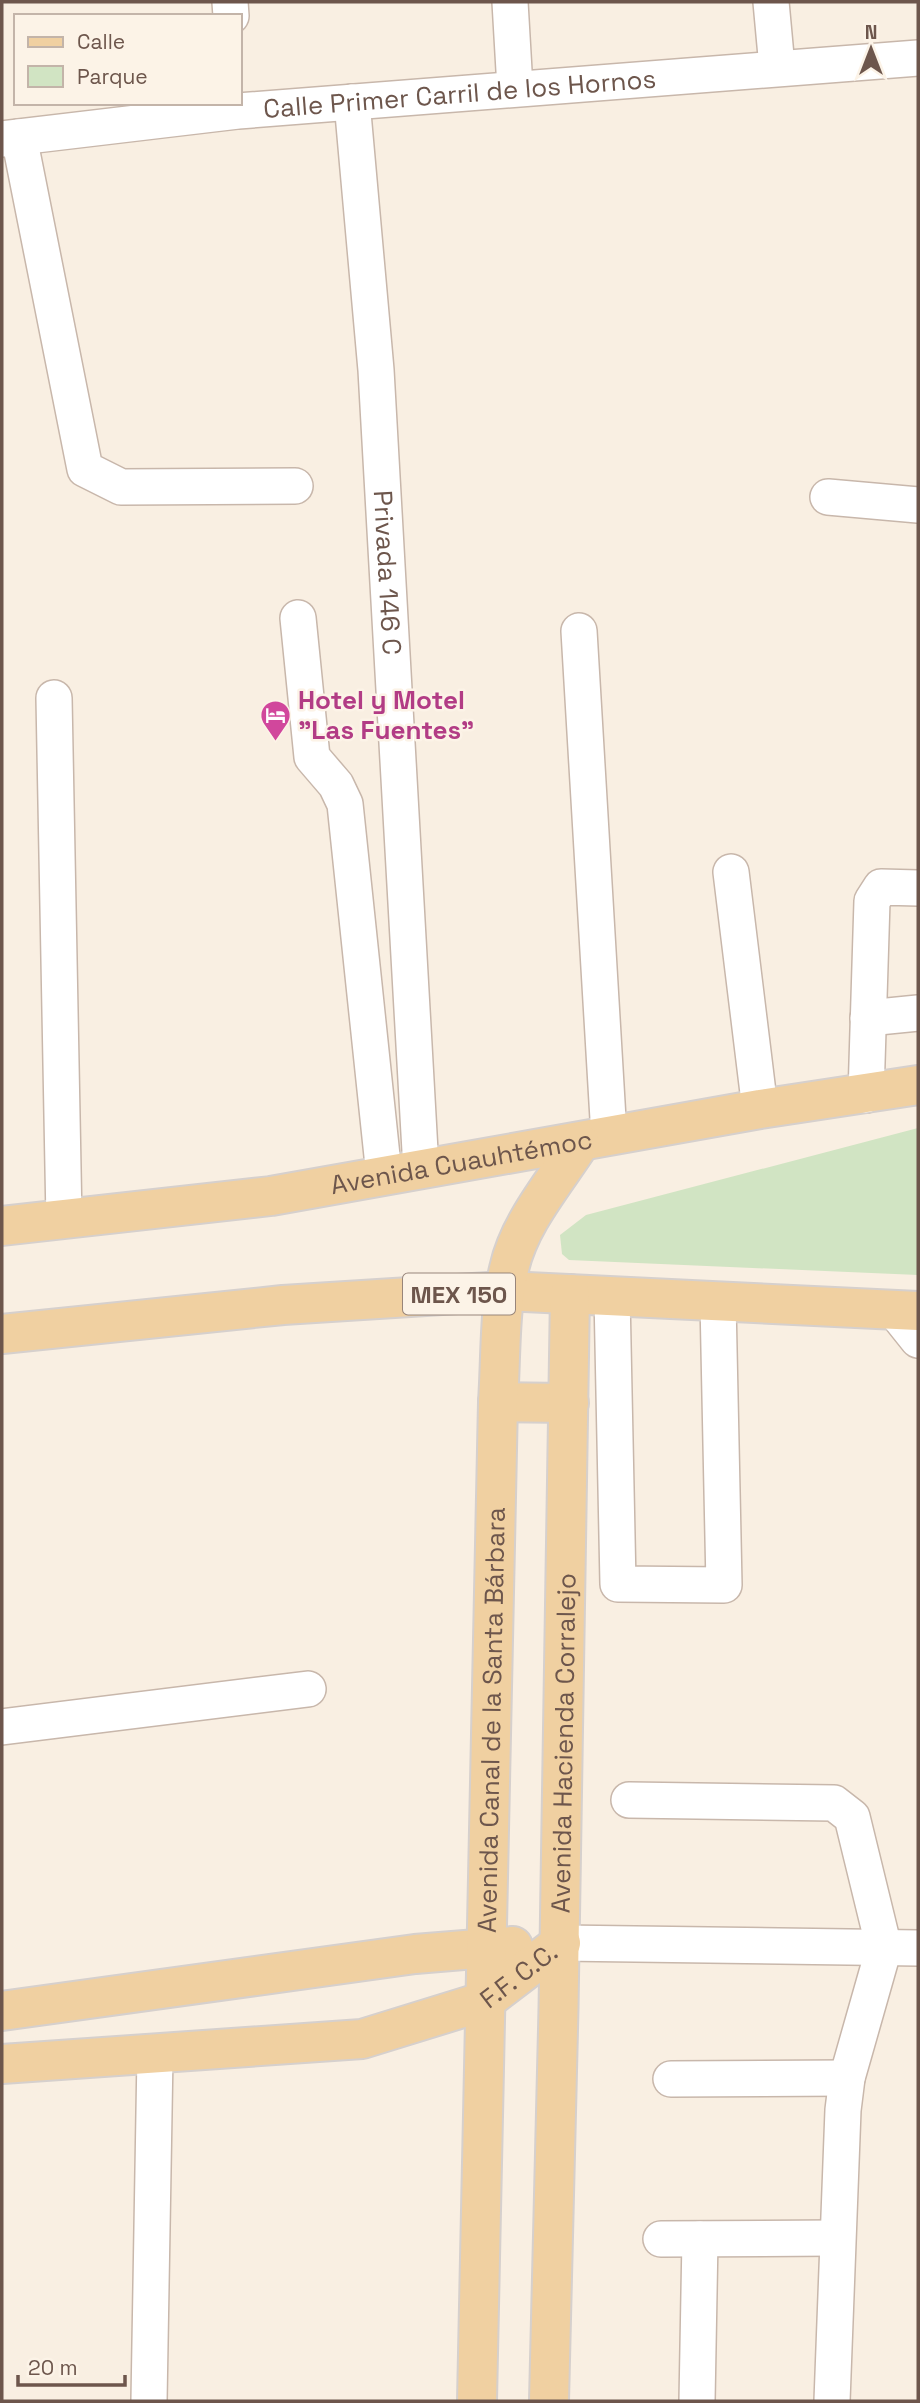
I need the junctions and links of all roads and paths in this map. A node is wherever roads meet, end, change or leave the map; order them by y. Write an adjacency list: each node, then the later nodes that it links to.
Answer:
1 (510, 2): 5 (street)
2 (771, 2): 4 (street)
3 (918, 58): 4 (street, Calle Primer Carril de los Hornos)
4 (777, 67): 5 (street, Calle Primer Carril de los Hornos)
5 (515, 88): 6 (street, Calle Primer Carril de los Hornos)
6 (352, 102): 7 (street, Calle Primer Carril de los Hornos); 23 (street, Privada 146 C)
7 (238, 107): 8 (street, Calle Primer Carril de los Hornos)
8 (10, 138): 9 (street)
9 (295, 486)
10 (828, 497): 11 (street)
11 (918, 505)
12 (298, 618): 24 (street)
13 (579, 631): 22 (street)
14 (54, 698): 25 (street)
15 (731, 872): 21 (street)
16 (918, 888): 18 (street)
17 (918, 1013): 18 (street)
18 (868, 1018): 20 (street)
19 (914, 1087): 20 (main road, Avenida Cuauhtémoc)
20 (866, 1095): 21 (main road, Avenida Cuauhtémoc)
21 (760, 1109): 22 (main road, Avenida Cuauhtémoc)
22 (594, 1140): 23 (main road, Avenida Cuauhtémoc); 27 (main road, Avenida Canal de la Santa Bárbara)
23 (421, 1170): 24 (main road, Avenida Cuauhtémoc)
24 (384, 1175): 25 (main road, Avenida Cuauhtémoc)
25 (64, 1220): 26 (main road, Avenida Cuauhtémoc)
26 (2, 1226)
27 (505, 1292): 28 (main road, MEX 150); 32 (main road, MEX 150); 34 (main road, Avenida Canal de la Santa Bárbara)
28 (570, 1294): 29 (main road, MEX 150); 35 (main road, Avenida Hacienda Corralejo)
29 (611, 1296): 30 (main road, MEX 150); 30 (street)
30 (718, 1301): 31 (main road, MEX 150)
31 (906, 1311): 33 (street)
32 (2, 1334)
33 (918, 1340)
34 (498, 1402): 35 (main road); 40 (main road, Avenida Canal de la Santa Bárbara)
35 (569, 1403): 39 (main road, Avenida Hacienda Corralejo)
36 (308, 1689): 37 (street)
37 (2, 1727)
38 (629, 1800): 41 (street)
39 (561, 1944): 40 (main road, F.F. C.C.); 41 (street); 43 (main road, F.F. C.C.); 54 (main road, Avenida Hacienda Corralejo)
40 (487, 1948): 43 (main road, Avenida Canal de la Santa Bárbara); 44 (main road, F.F. C.C.)
41 (884, 1948): 42 (street); 47 (street)
42 (918, 1948)
43 (485, 2001): 45 (main road, F.F. C.C.); 53 (main road, Avenida Canal de la Santa Bárbara)
44 (2, 2011)
45 (155, 2056): 46 (main road, F.F. C.C.); 52 (street)
46 (2, 2064)
47 (847, 2078): 48 (street); 49 (street)
48 (671, 2079)
49 (836, 2238): 51 (street); 56 (street)
50 (661, 2239): 51 (street)
51 (700, 2239): 55 (street)
52 (149, 2401)
53 (477, 2401)
54 (549, 2401)
55 (697, 2401)
56 (832, 2401)

